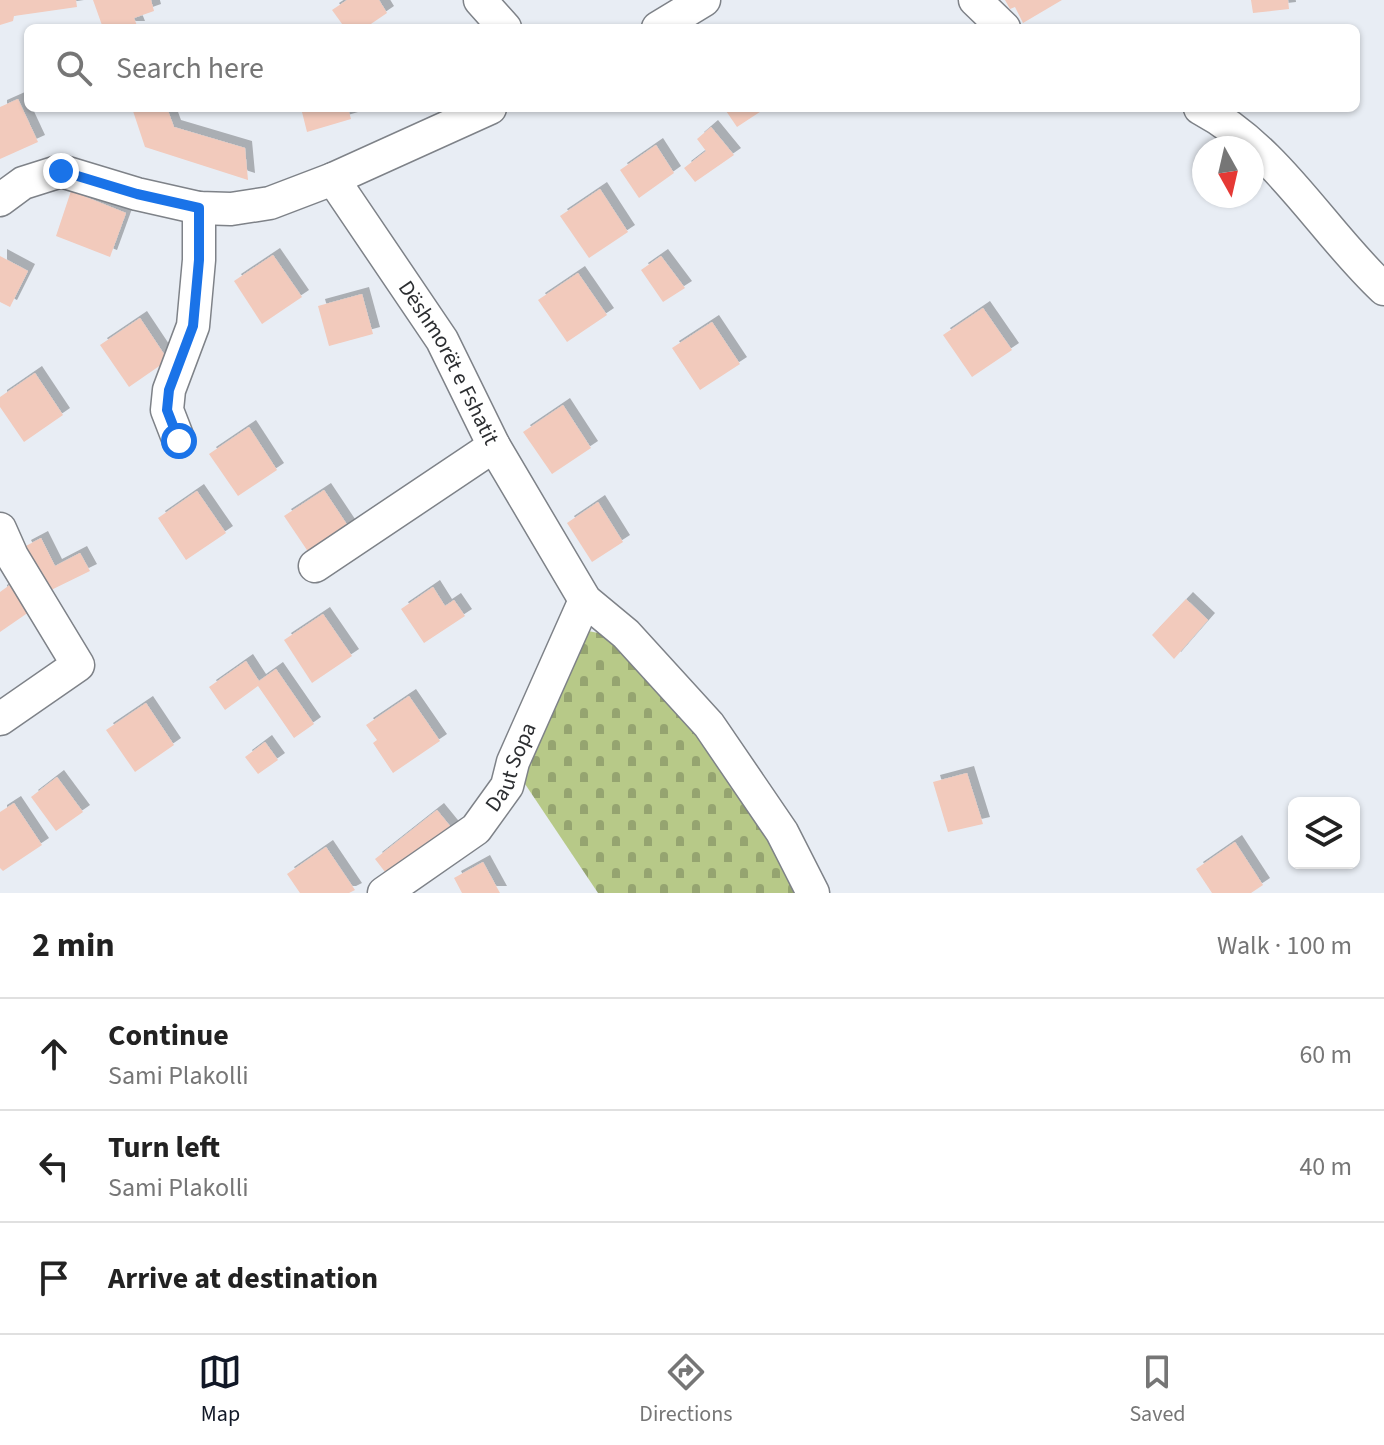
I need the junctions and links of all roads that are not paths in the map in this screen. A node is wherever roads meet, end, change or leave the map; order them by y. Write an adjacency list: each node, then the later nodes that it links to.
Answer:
1 (480, 0): 4 (street)
2 (704, 0): 5 (street)
3 (975, 0): 6 (street)
4 (501, 24)
5 (665, 24)
6 (1000, 24)
7 (481, 112): 9 (street)
8 (1207, 112): 12 (street)
9 (333, 179): 11 (street); 14 (street, Dëshmorët e Fshatit)
10 (0, 200): 11 (street)
11 (199, 208): 13 (street)
12 (1384, 289)
13 (179, 441)
14 (494, 446): 16 (street, Dëshmorët e Fshatit); 17 (street)
15 (0, 529): 18 (street)
16 (315, 566)
17 (585, 600): 19 (street, Daut Sopa); 20 (street)
18 (0, 719)
19 (384, 893)
20 (813, 893)

